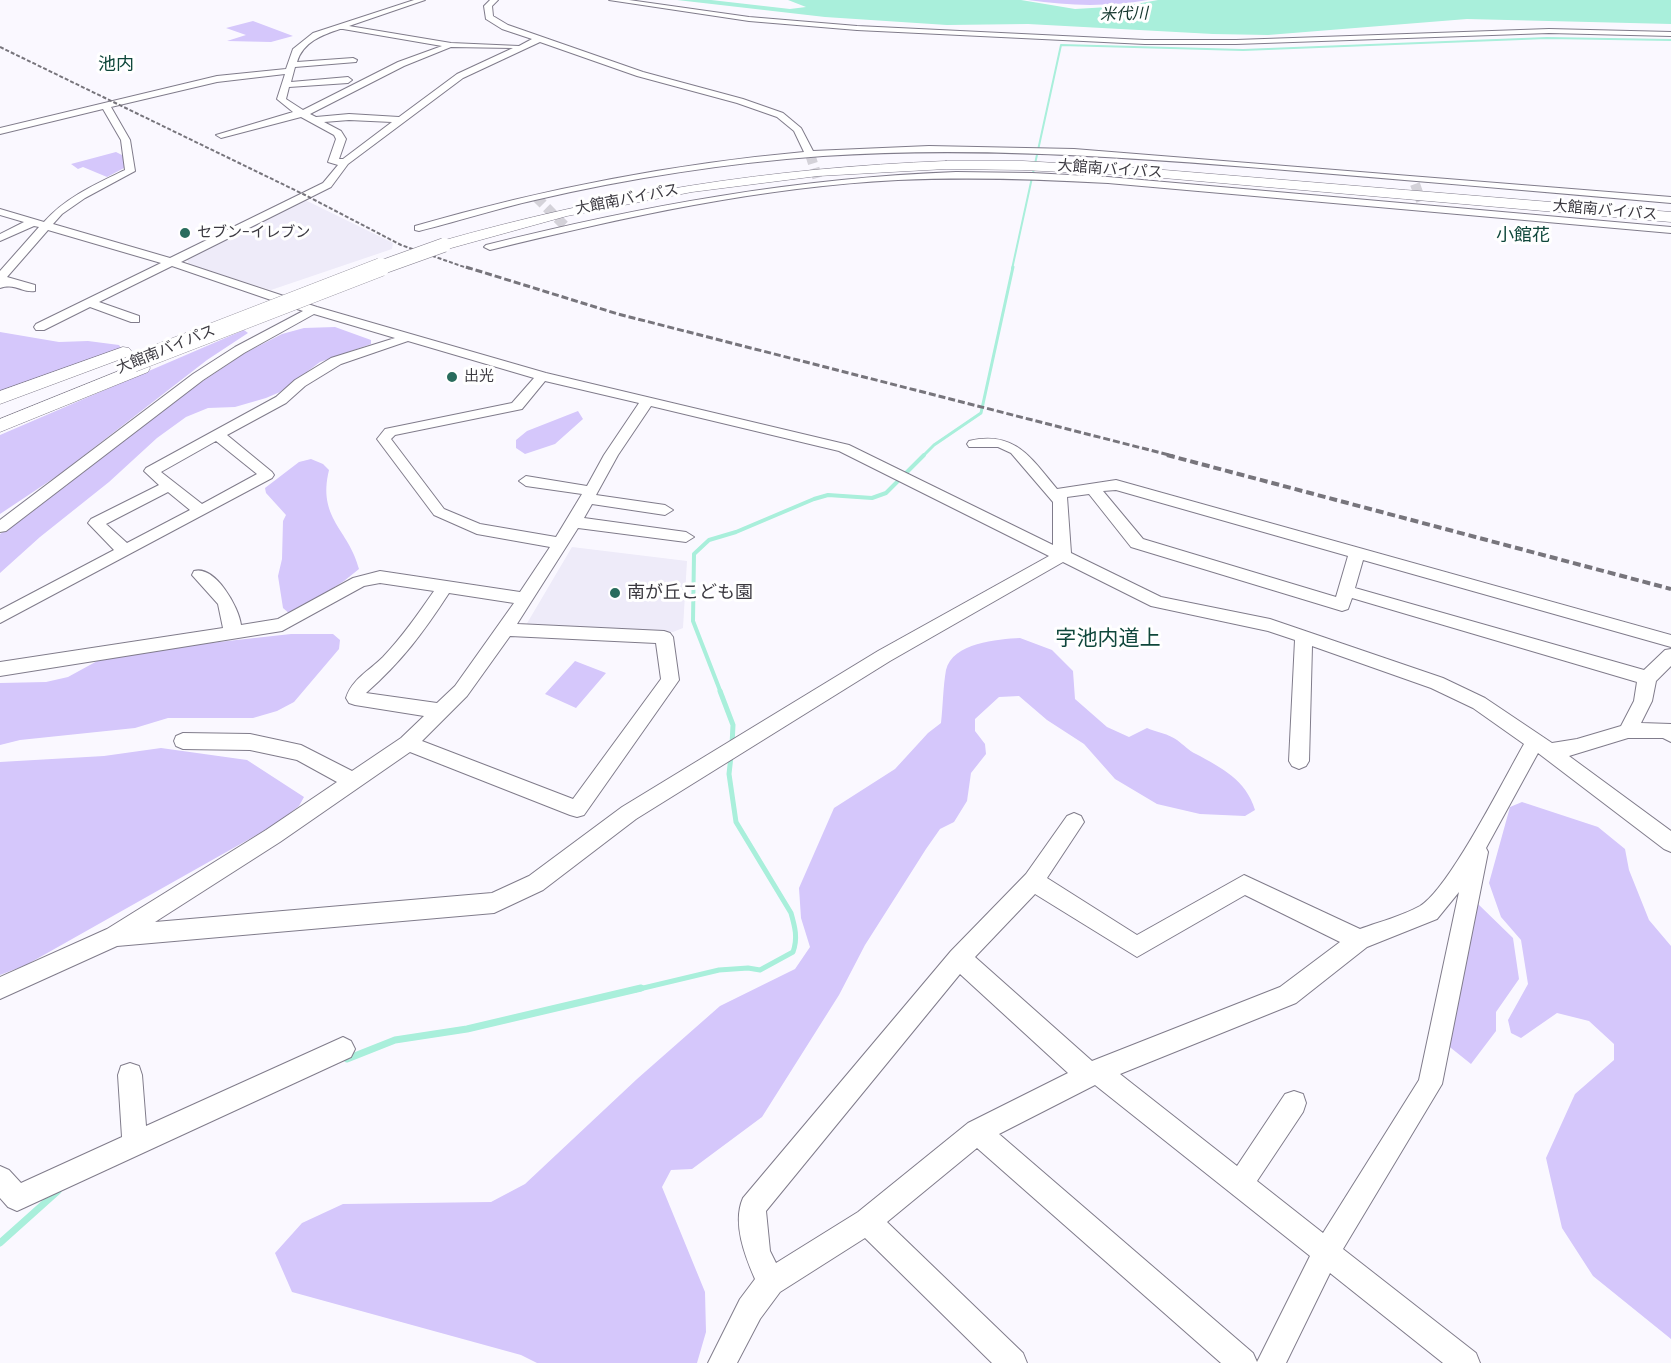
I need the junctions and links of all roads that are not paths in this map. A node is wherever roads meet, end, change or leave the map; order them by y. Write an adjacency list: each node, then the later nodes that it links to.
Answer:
1 (421, 0): 4 (street)
2 (494, 0): 6 (street)
3 (613, 0): 5 (street)
4 (340, 26): 7 (street); 10 (street)
5 (1671, 34)
6 (539, 39): 8 (street); 21 (street)
7 (451, 45): 8 (street); 14 (street)
8 (523, 46): 16 (street)
9 (353, 60): 10 (street)
10 (291, 68): 12 (street); 13 (street)
11 (348, 80): 12 (street)
12 (285, 85): 14 (street)
13 (105, 106): 17 (street); 28 (street)
14 (301, 113): 15 (street); 20 (street)
15 (312, 120): 16 (street); 22 (street)
16 (401, 120): 22 (street)
17 (23, 125): 18 (street); 19 (street)
18 (0, 131)
19 (38, 135)
20 (221, 135)
21 (810, 154): 24 (street); 29 (street)
22 (345, 162): 34 (street)
23 (1025, 169): 26 (highway, 大館南バイパス); 30 (street); 32 (highway, 大館南バイパス); 33 (street)
24 (1671, 200)
25 (0, 212): 27 (street)
26 (1671, 217)
27 (33, 222): 28 (street); 31 (street)
28 (46, 226): 34 (street); 35 (street)
29 (419, 228)
30 (1671, 230)
31 (0, 238)
32 (441, 243): 43 (highway, 大館南バイパス, bridge); 43 (highway, 大館南バイパス)
33 (490, 247)
34 (173, 263): 38 (street); 39 (street)
35 (0, 278)
36 (0, 284): 37 (street)
37 (31, 288)
38 (90, 303): 40 (street); 41 (street)
39 (313, 310): 42 (street); 61 (street)
40 (135, 319)
41 (40, 327)
42 (409, 337): 44 (street); 51 (street)
43 (131, 360): 45 (highway); 46 (highway, 大館南バイパス); 50 (highway)
44 (542, 376): 47 (street); 63 (street)
45 (0, 398)
46 (34, 399): 48 (highway, 大館南バイパス); 49 (highway, 大館南バイパス)
47 (647, 401): 56 (street); 66 (street)
48 (0, 408)
49 (0, 417)
50 (0, 426)
51 (216, 434): 54 (street); 59 (street)
52 (975, 444): 57 (street)
53 (526, 481): 56 (street)
54 (168, 486): 59 (street); 64 (street)
55 (1093, 489): 57 (street); 65 (street); 69 (street)
56 (590, 495): 58 (street); 60 (street)
57 (1059, 500): 66 (street)
58 (665, 510)
59 (201, 511): 64 (street)
60 (573, 522): 62 (street); 63 (street)
61 (0, 527)
62 (686, 537)
63 (559, 543): 70 (street)
64 (125, 551): 71 (street)
65 (1358, 553): 69 (street); 75 (street)
66 (1063, 555): 74 (street); 91 (street)
67 (200, 574): 73 (street)
68 (445, 587): 70 (street); 73 (street); 79 (street)
69 (1347, 591): 78 (street)
70 (525, 599): 72 (street)
71 (0, 617)
72 (505, 630): 79 (street); 83 (street)
73 (232, 634): 77 (street)
74 (1304, 636): 84 (street); 85 (street)
75 (1671, 641)
76 (1671, 655): 78 (street)
77 (0, 669)
78 (1647, 678): 80 (street)
79 (441, 711): 83 (street)
80 (1628, 731): 81 (street); 84 (street)
81 (1671, 735)
82 (183, 741): 86 (street)
83 (408, 742): 86 (street)
84 (1542, 746): 88 (street); 89 (street)
85 (1299, 761)
86 (352, 781): 91 (street)
87 (1074, 822): 90 (street)
88 (1481, 839): 92 (street); 104 (street)
89 (1671, 843)
90 (1033, 881): 92 (street); 93 (street)
91 (115, 936): 94 (street)
92 (1359, 940): 96 (street)
93 (958, 958): 96 (street); 105 (street)
94 (0, 988)
95 (343, 1049): 100 (street)
96 (1093, 1073): 99 (street); 102 (street)
97 (130, 1075): 100 (street)
98 (1294, 1102): 102 (street)
99 (977, 1132): 103 (street); 108 (street)
100 (135, 1144): 101 (street)
101 (0, 1179)
102 (1240, 1185): 104 (street)
103 (867, 1221): 105 (street); 107 (street)
104 (1325, 1254): 109 (street); 110 (street)
105 (770, 1282): 106 (street)
106 (722, 1363)
107 (1013, 1363)
108 (1243, 1363)
109 (1271, 1363)
110 (1466, 1363)

